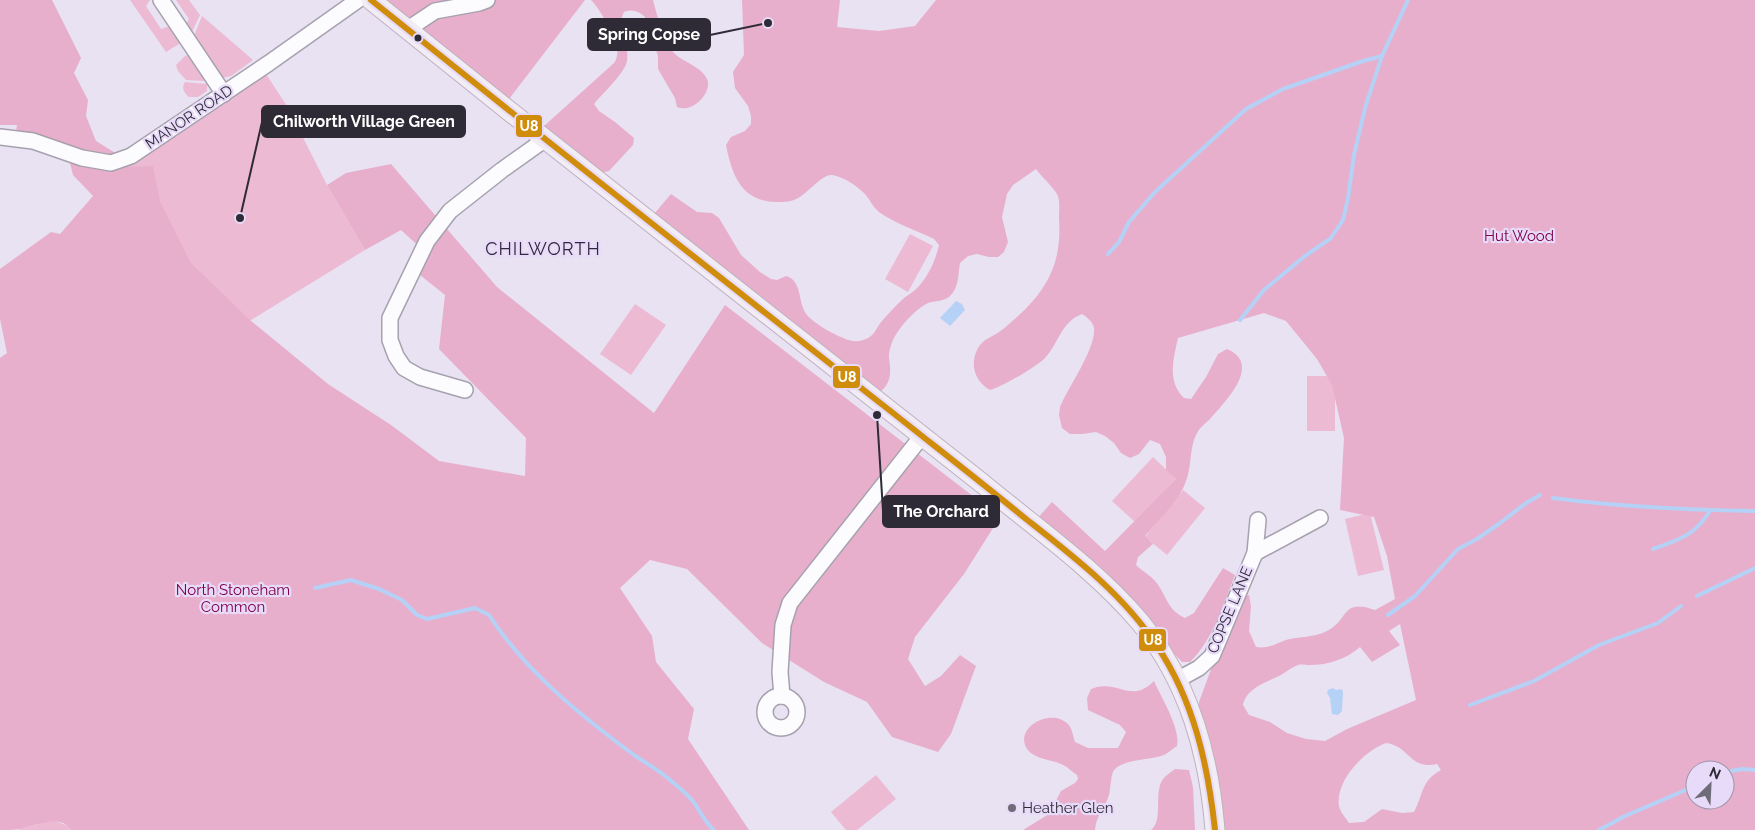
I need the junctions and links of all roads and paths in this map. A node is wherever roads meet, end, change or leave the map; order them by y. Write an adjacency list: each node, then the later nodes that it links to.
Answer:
1 (161, 0): 7 (street)
2 (358, 0): 7 (street, MANOR ROAD)
3 (371, 0): 6 (main road)
4 (487, 0): 5 (street)
5 (434, 6): 6 (street)
6 (408, 29): 9 (main road)
7 (224, 94): 8 (street, MANOR ROAD)
8 (0, 137)
9 (546, 141): 10 (street); 11 (main road)
10 (465, 390)
11 (922, 436): 15 (main road); 16 (street)
12 (1320, 518): 14 (street, COPSE LANE)
13 (1258, 520): 14 (street, COPSE LANE)
14 (1255, 553): 15 (street, COPSE LANE)
15 (1177, 680): 17 (main road)
16 (782, 696)
17 (1215, 830)

